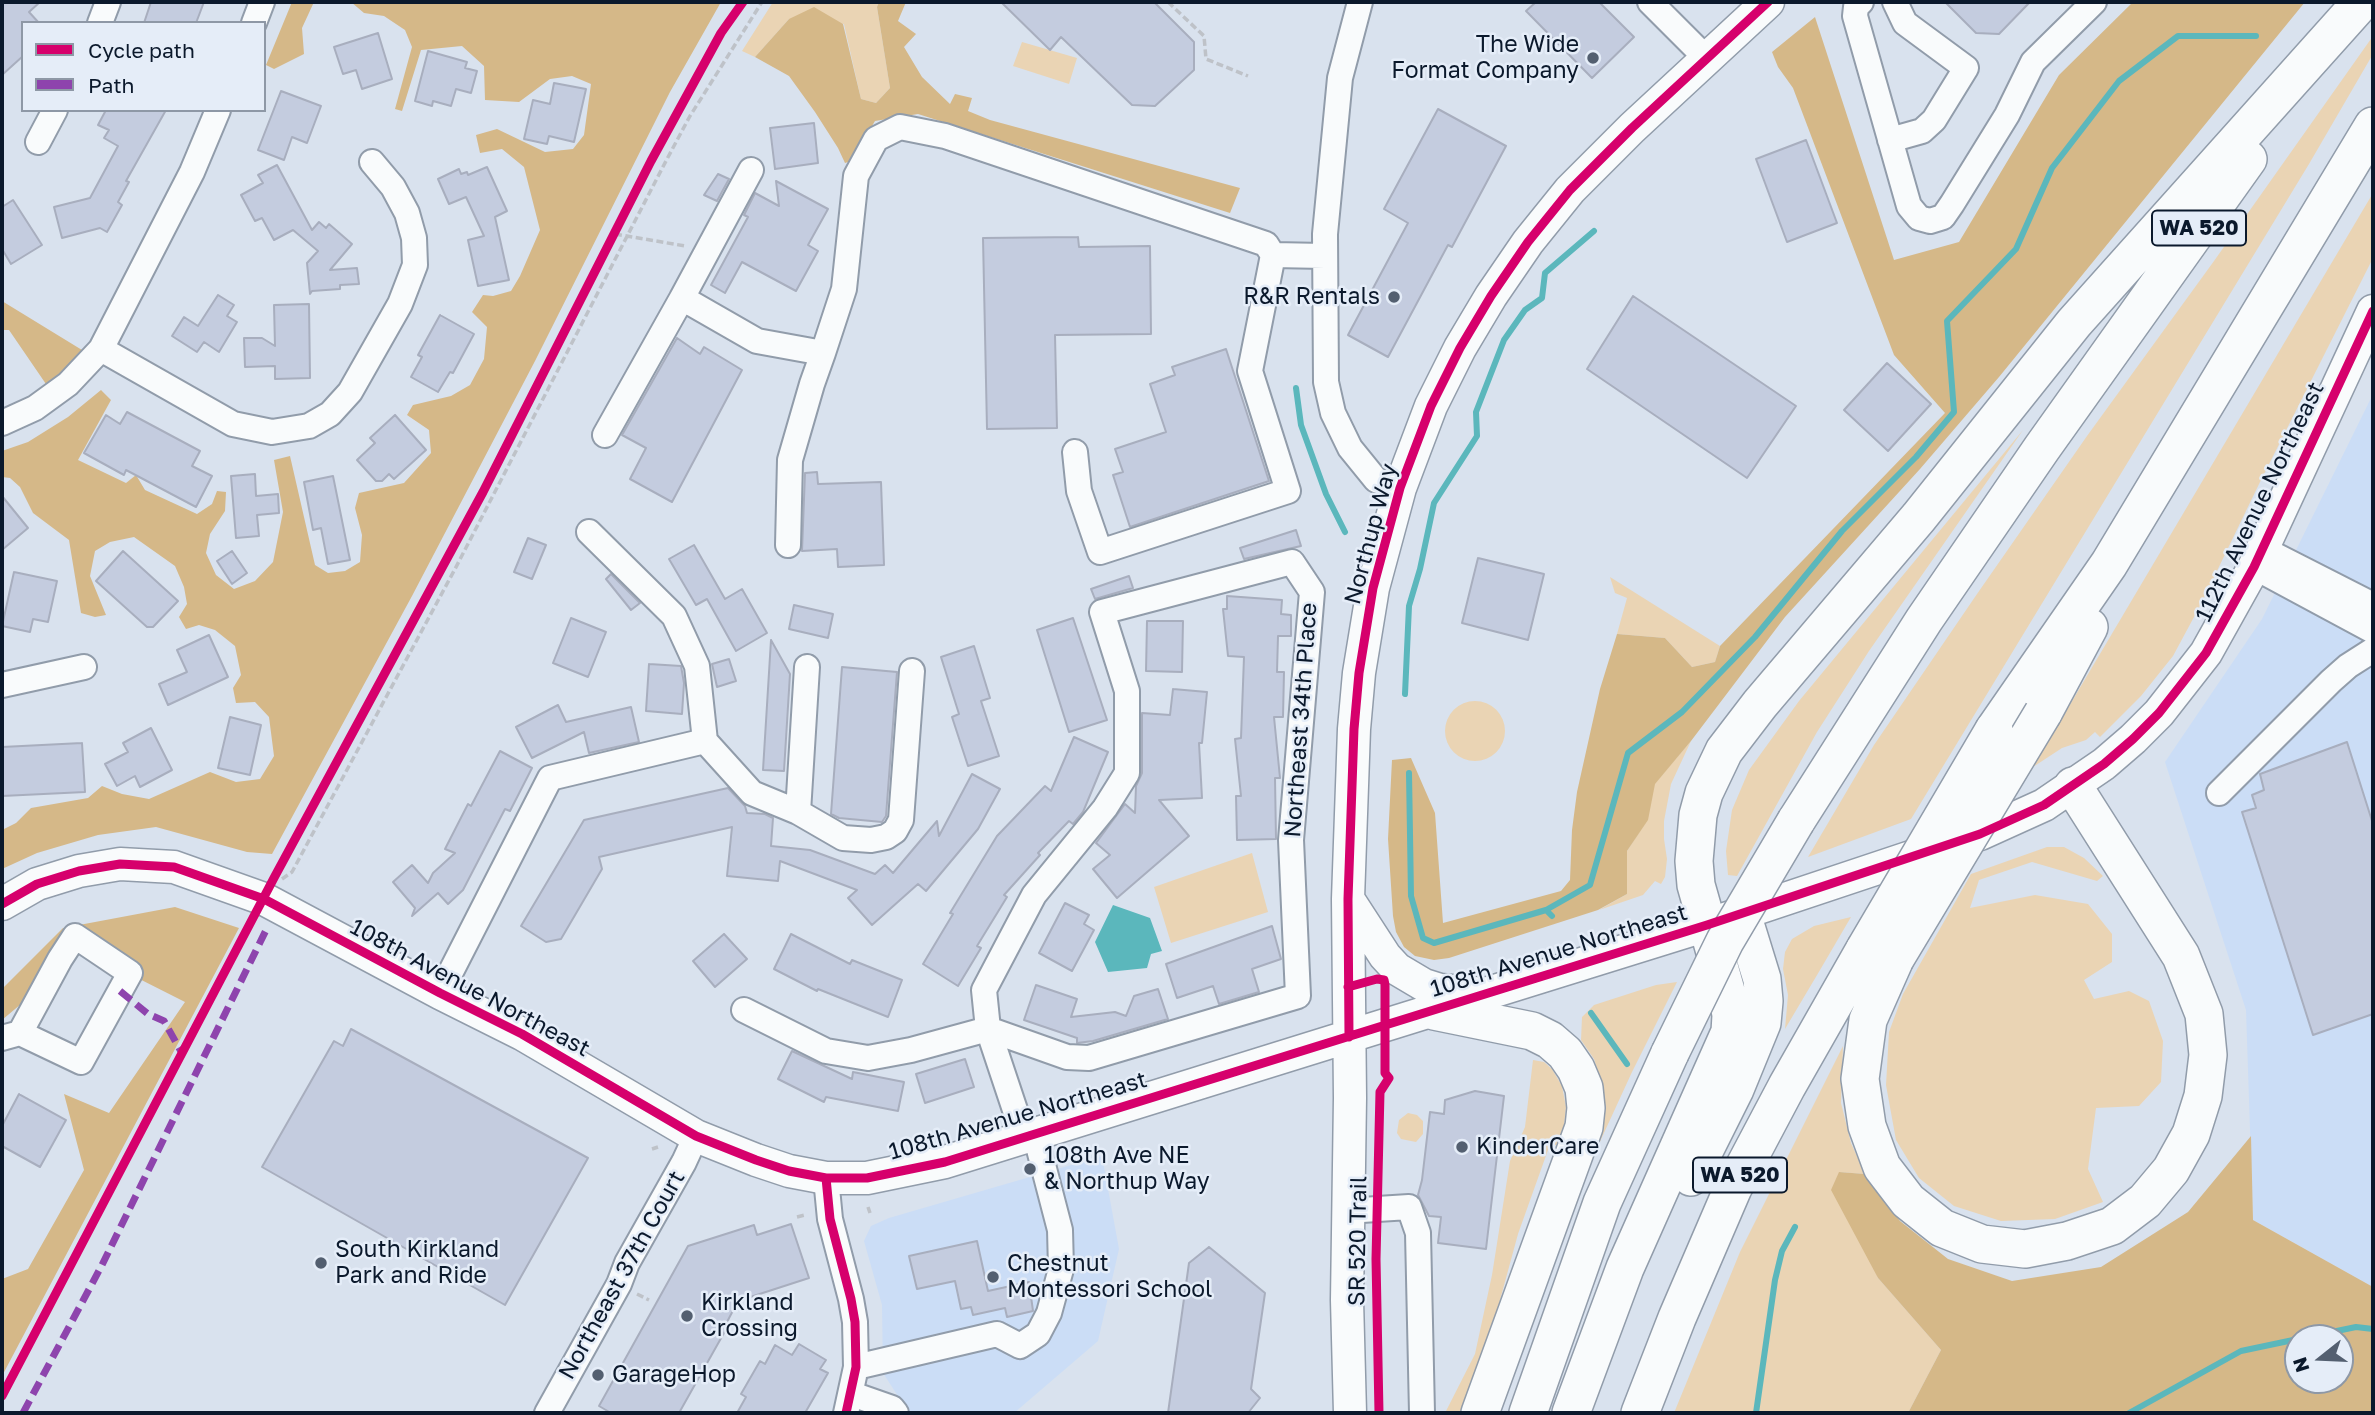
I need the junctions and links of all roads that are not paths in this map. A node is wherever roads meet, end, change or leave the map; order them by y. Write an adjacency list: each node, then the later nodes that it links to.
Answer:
1 (108, 2): 10 (street)
2 (262, 2): 11 (street)
3 (1360, 2): 21 (street)
4 (1650, 2): 12 (street)
5 (1768, 2): 12 (main road, Northup Way)
6 (1861, 2): 16 (street)
7 (1895, 2): 16 (street)
8 (2094, 2): 16 (street)
9 (2358, 4): 48 (highway); 70 (highway, WA 520, bridge)
10 (101, 21)
11 (255, 21)
12 (1707, 59): 29 (main road, Northup Way)
13 (54, 112): 17 (street)
14 (217, 112): 24 (street)
15 (2373, 126): 33 (highway, WA 520)
16 (1890, 140)
17 (38, 142)
18 (372, 162): 24 (street)
19 (751, 170): 22 (street)
20 (1273, 255): 21 (street); 25 (street); 28 (street)
21 (1325, 256): 29 (street)
22 (682, 298): 25 (street); 27 (street)
23 (2373, 311): 32 (main road, 112th Avenue Northeast)
24 (101, 349): 26 (street)
25 (823, 353): 31 (street)
26 (2, 423)
27 (605, 435)
28 (1076, 452)
29 (1400, 488): 45 (main road, Northup Way)
30 (589, 532): 41 (street)
31 (788, 545)
32 (2258, 558): 34 (street); 35 (street); 42 (main road, 112th Avenue Northeast)
33 (2109, 564): 49 (highway, WA 520, bridge); 49 (highway, bridge)
34 (2373, 605)
35 (2373, 631)
36 (2373, 650): 43 (street)
37 (84, 667): 40 (street)
38 (807, 667): 44 (street)
39 (912, 671): 44 (street)
40 (2, 685)
41 (705, 741): 44 (street); 50 (street)
42 (2073, 786): 47 (main road, 108th Avenue Northeast); 49 (highway)
43 (2218, 793)
44 (798, 812)
45 (1348, 899): 51 (main road); 57 (main road, Northup Way)
46 (2, 904): 50 (main road, 108th Avenue Northeast)
47 (1742, 914): 48 (main road, 108th Avenue Northeast); 72 (highway)
48 (1707, 925): 51 (main road, 108th Avenue Northeast); 71 (highway)
49 (1880, 954): 73 (highway, WA 520)
50 (440, 993): 55 (main road, 108th Avenue Northeast)
51 (1489, 994): 53 (main road, 108th Avenue Northeast)
52 (744, 1010): 54 (street)
53 (1434, 1011): 57 (main road, 108th Avenue Northeast); 69 (highway)
54 (988, 1029): 54 (street, Northeast 34th Place); 59 (street)
55 (522, 1034): 58 (main road, 108th Avenue Northeast); 60 (main road)
56 (11, 1036): 56 (street)
57 (1349, 1037): 59 (main road, 108th Avenue Northeast); 62 (main road, Northup Way)
58 (696, 1136): 60 (main road, 108th Avenue Northeast); 65 (street, Northeast 37th Court)
59 (1029, 1136): 61 (main road, 108th Avenue Northeast); 63 (street)
60 (789, 1171): 61 (main road, 108th Avenue Northeast)
61 (826, 1178): 63 (street)
62 (1346, 1211): 67 (main road, Northup Way); 68 (street)
63 (856, 1367): 64 (street)
64 (849, 1404): 66 (street)
65 (547, 1413)
66 (896, 1413)
67 (1350, 1413)
68 (1422, 1413)
69 (1479, 1413)
70 (1528, 1413)
71 (1571, 1413)
72 (1593, 1413)
73 (1640, 1413)

